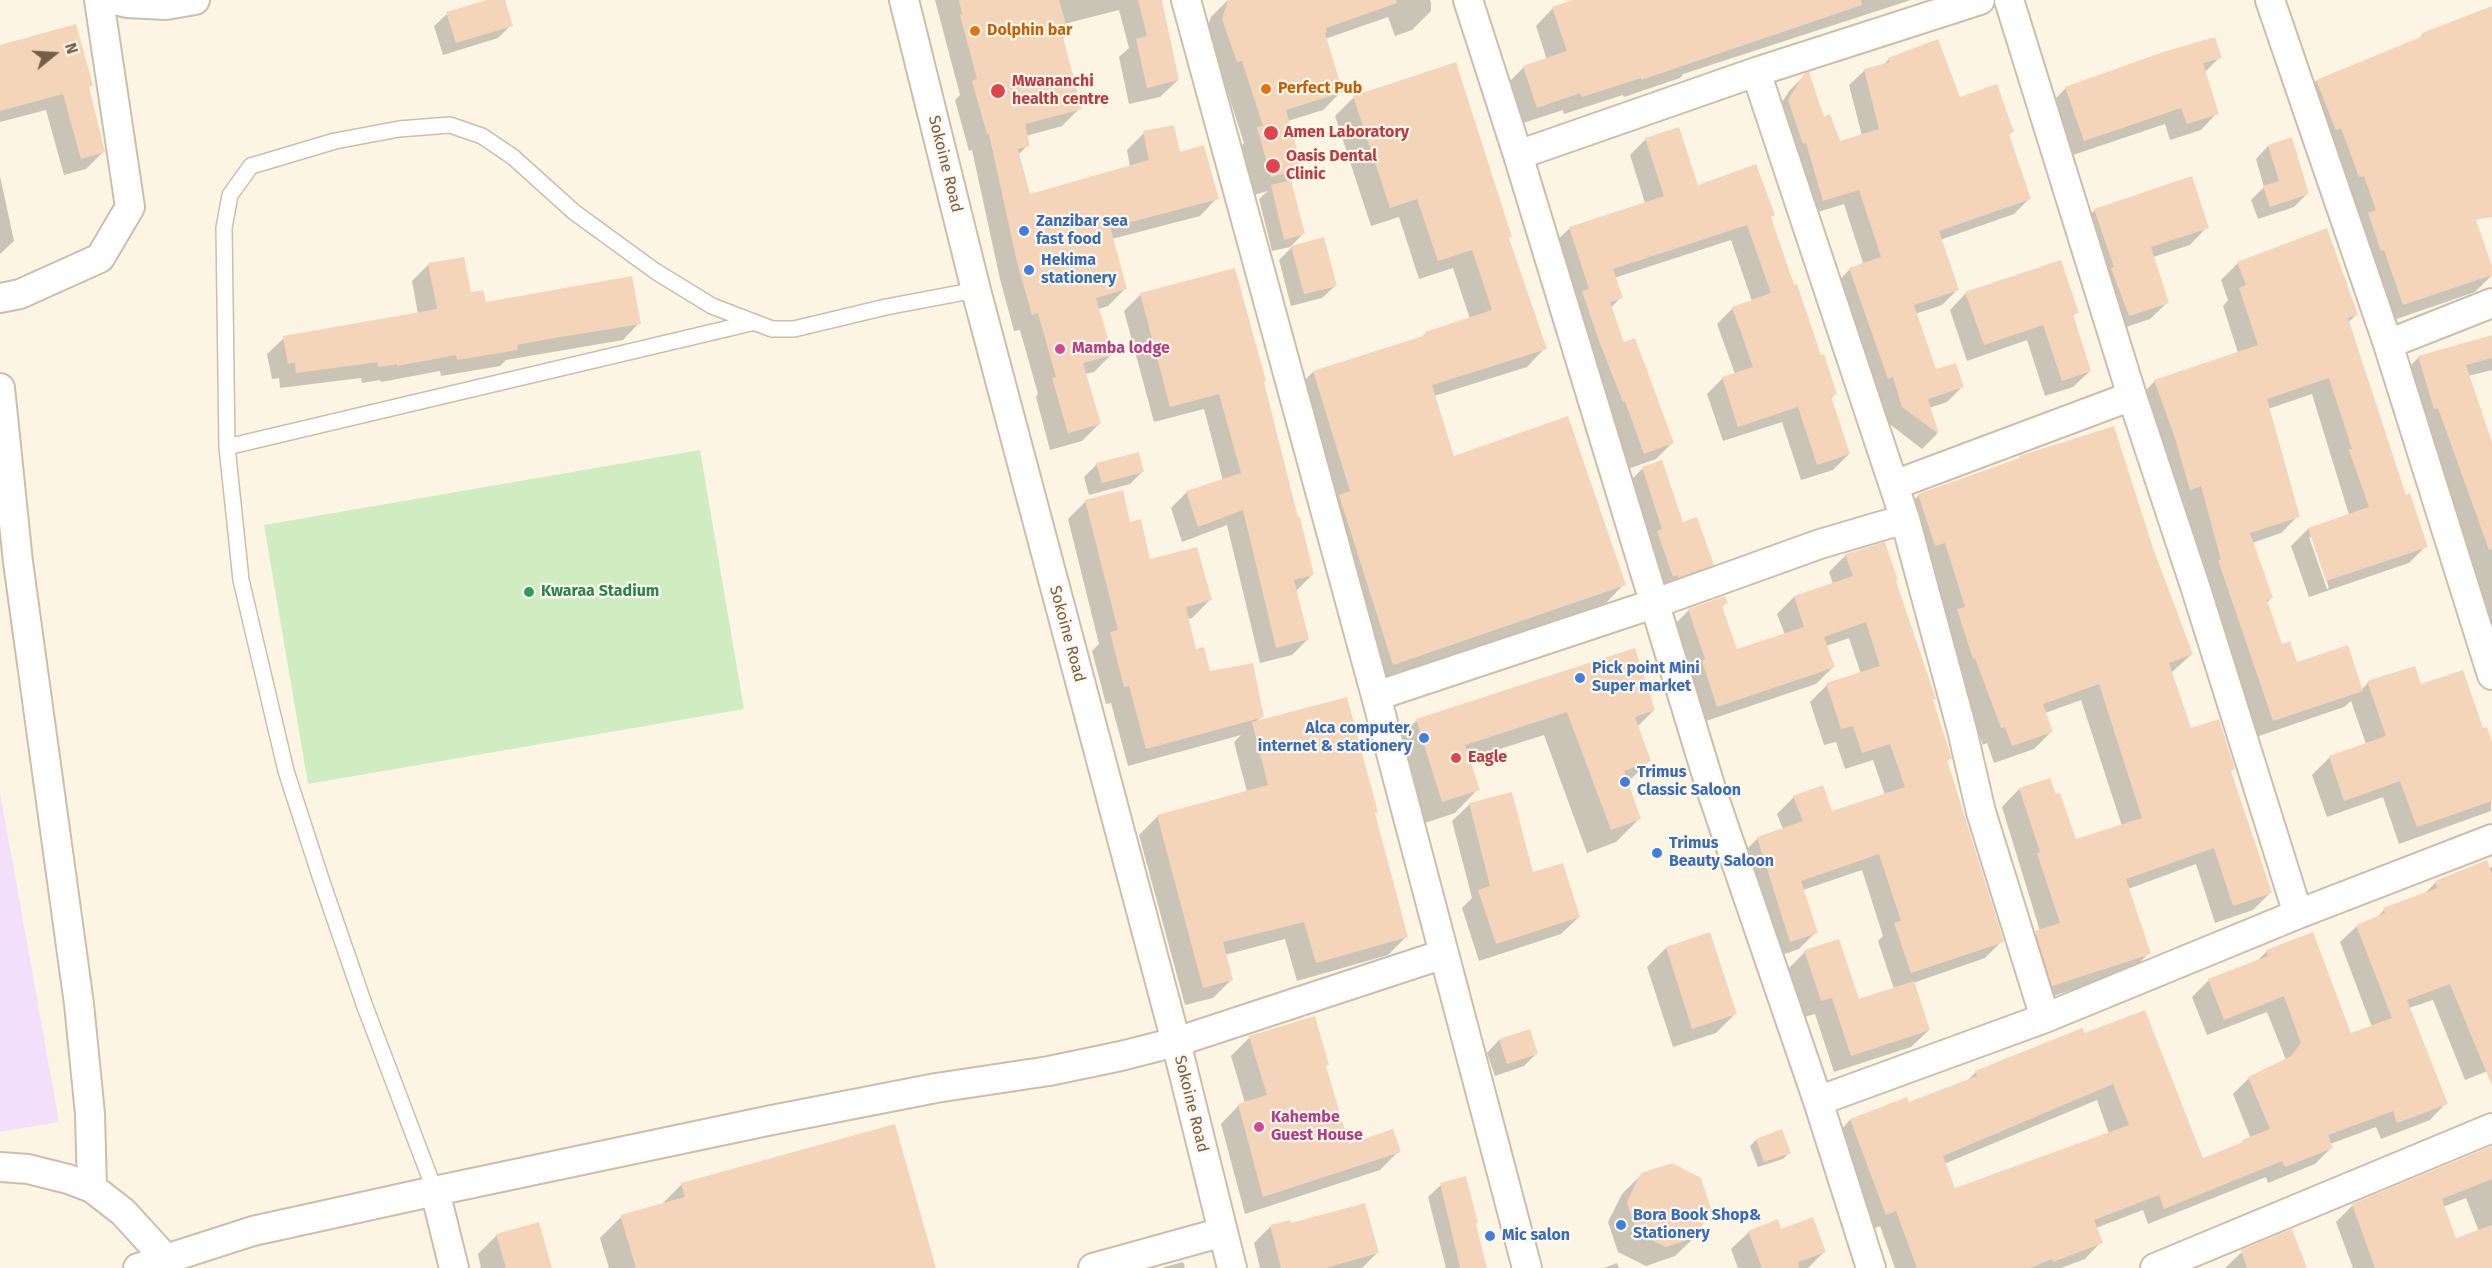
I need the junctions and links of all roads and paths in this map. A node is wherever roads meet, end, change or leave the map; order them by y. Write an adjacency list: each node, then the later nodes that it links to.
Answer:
1 (99, 0): 13 (street)
2 (115, 0): 3 (street)
3 (195, 0)
4 (904, 0): 12 (street, Sokoine Road)
5 (1186, 0): 24 (street)
6 (1468, 0): 11 (street)
7 (1980, 0): 10 (street)
8 (2009, 0): 18 (street)
9 (2270, 0): 16 (street)
10 (1756, 72): 11 (street); 20 (street)
11 (1518, 155): 22 (street)
12 (976, 290): 15 (lane); 29 (street, Sokoine Road)
13 (0, 298)
14 (2492, 303): 16 (street)
15 (751, 323): 19 (lane); 19 (lane)
16 (2388, 344): 23 (street)
17 (0, 388): 33 (street)
18 (2132, 396): 20 (street); 26 (street)
19 (227, 447): 34 (lane)
20 (1893, 485): 21 (street)
21 (1905, 519): 22 (street); 28 (street)
22 (1653, 604): 24 (street); 30 (street)
23 (2492, 675)
24 (1376, 696): 27 (street)
25 (2492, 839): 26 (street)
26 (2298, 914): 28 (street)
27 (1444, 954): 29 (street); 41 (street)
28 (2045, 1018): 30 (street)
29 (1176, 1042): 34 (street); 35 (street, Sokoine Road)
30 (1818, 1101): 42 (street)
31 (2492, 1128): 43 (street)
32 (0, 1167): 33 (street)
33 (92, 1188): 36 (street)
34 (435, 1191): 36 (street); 38 (street)
35 (1223, 1232): 39 (street); 40 (street, Sokoine Road)
36 (166, 1259): 37 (street)
37 (138, 1268)
38 (454, 1268)
39 (1093, 1268)
40 (1232, 1268)
41 (1527, 1268)
42 (1872, 1268)
43 (2155, 1268)

